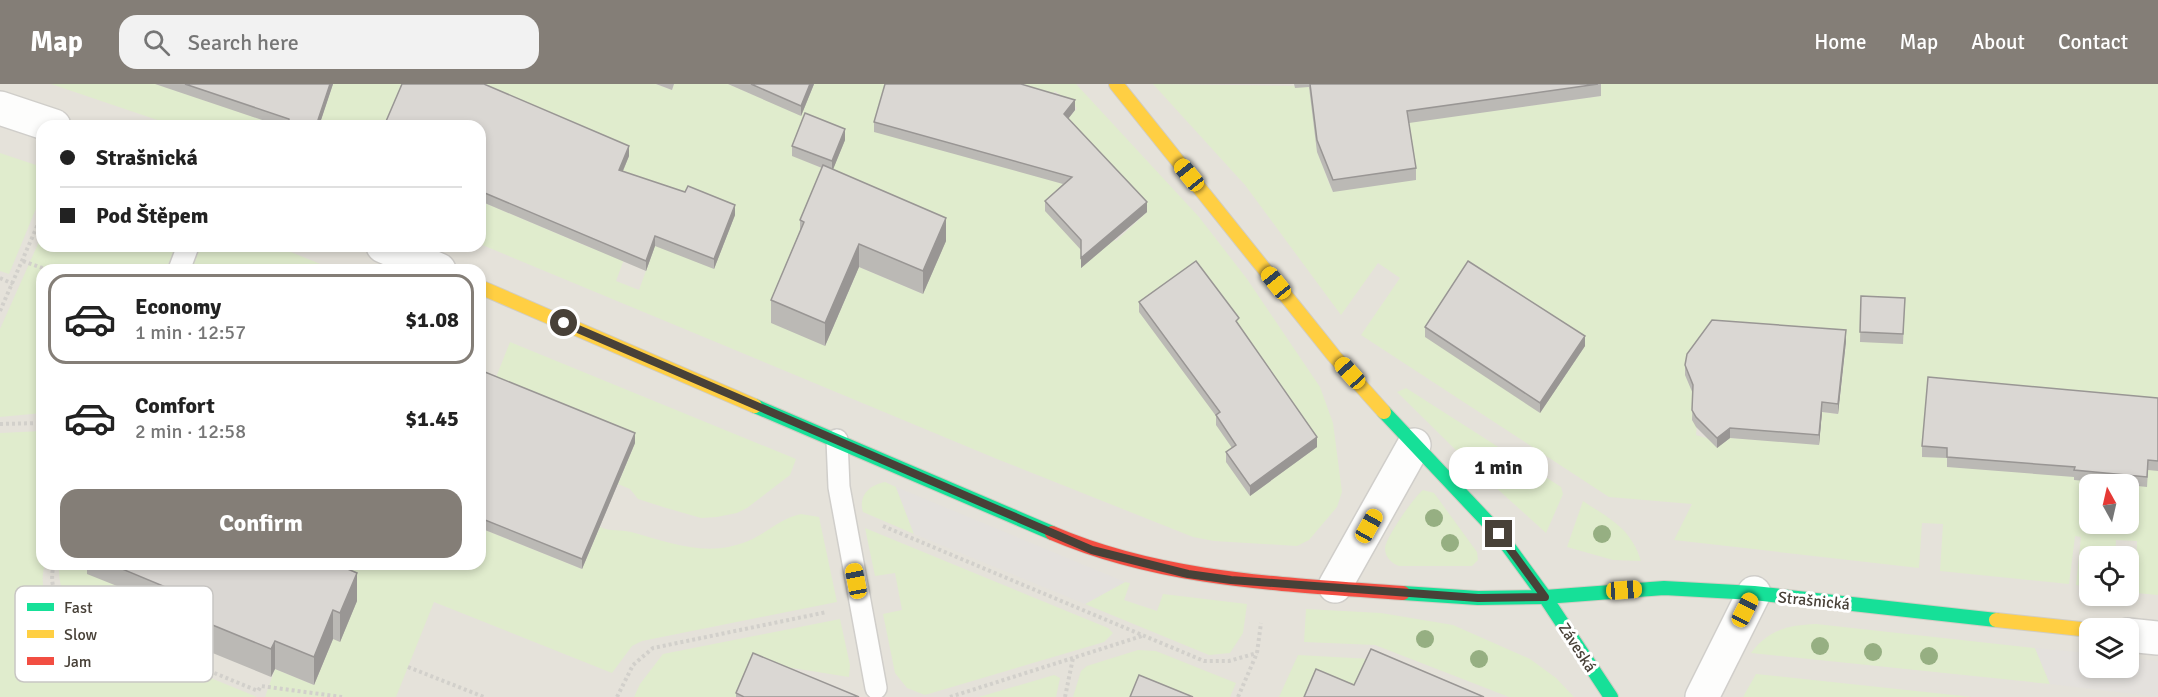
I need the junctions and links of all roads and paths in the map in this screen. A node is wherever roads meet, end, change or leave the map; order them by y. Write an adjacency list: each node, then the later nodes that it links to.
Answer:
1 (1116, 84): 16 (street, Záveská)
2 (0, 108): 3 (street)
3 (36, 120)
4 (36, 230): 6 (path)
5 (397, 252): 7 (street)
6 (23, 261): 8 (path); 10 (path)
7 (425, 264)
8 (36, 266)
9 (0, 278): 10 (path)
10 (13, 284): 12 (path)
11 (486, 291): 15 (street, Strašnická)
12 (0, 311)
13 (36, 423): 14 (path)
14 (0, 424)
15 (837, 440): 20 (street, Strašnická); 23 (lane)
16 (1414, 445): 20 (street); 22 (street, Záveská)
17 (874, 522): 26 (path)
18 (54, 570): 19 (path)
19 (53, 586)
20 (1335, 586): 22 (street, Strašnická)
21 (1754, 593): 22 (street, Strašnická); 25 (street, Strašnická); 41 (street)
22 (1545, 597): 40 (street, Záveská)
23 (860, 605): 33 (lane); 36 (path)
24 (1261, 627): 29 (path)
25 (2079, 629)
26 (1143, 636): 29 (path); 30 (path)
27 (2139, 636): 28 (street)
28 (2158, 638)
29 (1257, 653): 39 (path)
30 (1073, 658): 37 (path); 38 (path)
31 (408, 667): 35 (path)
32 (213, 672): 34 (path)
33 (876, 688)
34 (342, 697)
35 (484, 697)
36 (617, 697)
37 (950, 697)
38 (1065, 697)
39 (1238, 697)
40 (1611, 697)
41 (1702, 697)

